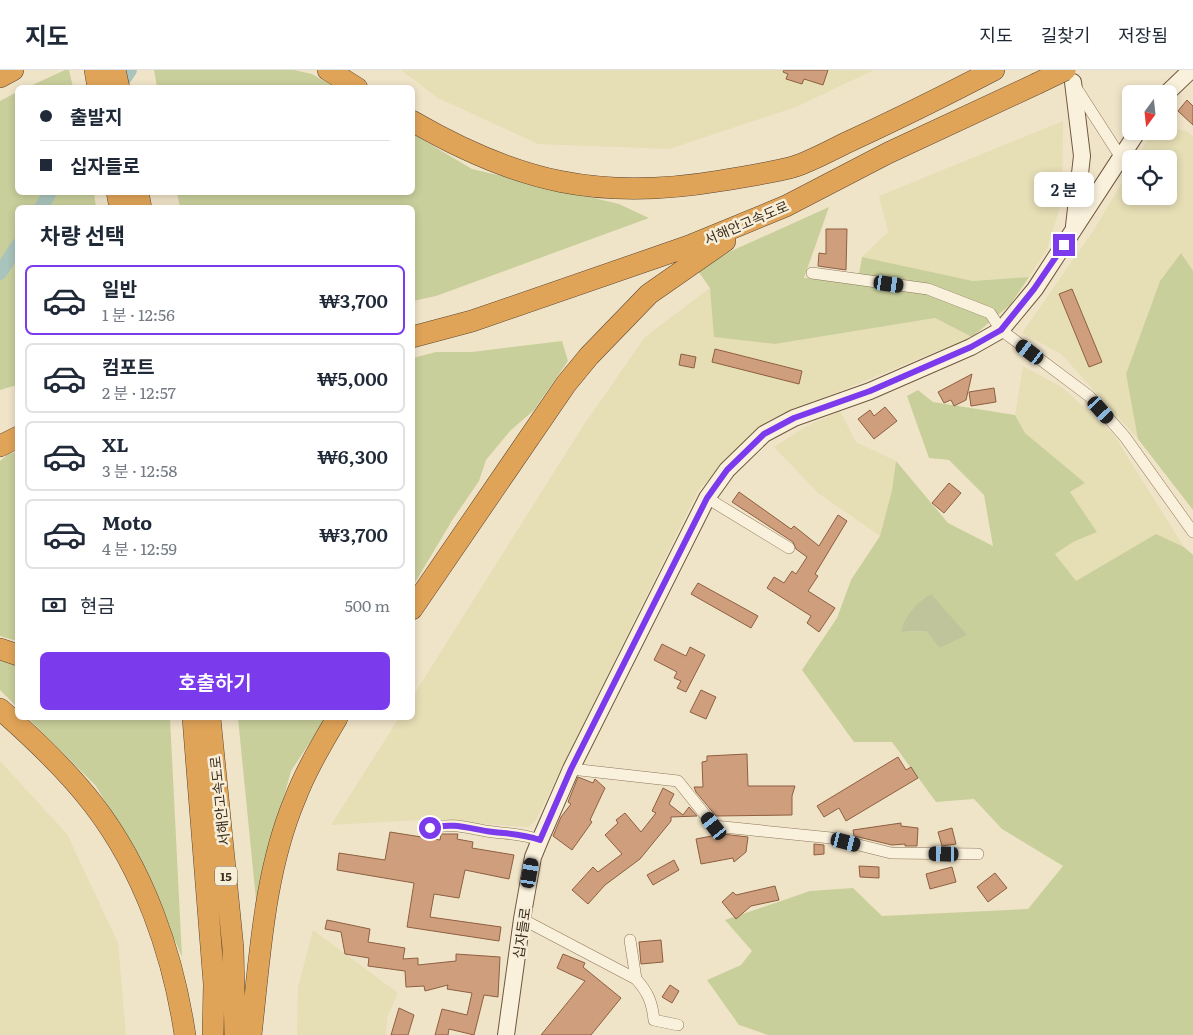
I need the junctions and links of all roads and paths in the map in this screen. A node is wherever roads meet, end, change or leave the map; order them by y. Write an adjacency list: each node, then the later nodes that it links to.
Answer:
1 (13, 70): 8 (highway)
2 (95, 70): 9 (highway)
3 (115, 70): 10 (highway)
4 (328, 70): 11 (highway)
5 (994, 70): 13 (highway)
6 (1191, 70): 12 (main road)
7 (1067, 73): 15 (street); 16 (highway, 서해안고속도로, bridge); 17 (main road)
8 (0, 77)
9 (98, 85)
10 (118, 85)
11 (352, 85)
12 (1175, 85)
13 (415, 123)
14 (1132, 140): 15 (main road, 십자들로)
15 (1120, 156): 17 (main road, 십자들로)
16 (786, 206): 20 (highway, 서해안고속도로); 26 (highway)
17 (1074, 230): 19 (main road, 십자들로)
18 (812, 273): 19 (street)
19 (1001, 330): 23 (main road, 십자들로); 24 (street)
20 (415, 336)
21 (15, 439): 22 (highway)
22 (0, 446)
23 (707, 498): 25 (street); 33 (main road, 십자들로)
24 (1193, 532)
25 (789, 548)
26 (415, 605)
27 (0, 649): 28 (highway)
28 (15, 654)
29 (0, 709): 41 (highway)
30 (193, 720): 42 (highway, 서해안고속도로 / 15)
31 (210, 720): 43 (highway, 서해안고속도로 / 15)
32 (337, 720): 44 (highway)
33 (571, 769): 35 (main road, 십자들로); 36 (street)
34 (430, 828): 35 (street)
35 (540, 840): 37 (main road, 십자들로)
36 (978, 854)
37 (522, 919): 39 (street); 45 (main road, 십자들로)
38 (630, 940): 39 (street)
39 (636, 979): 40 (street)
40 (678, 1025)
41 (185, 1035)
42 (214, 1035)
43 (235, 1035)
44 (251, 1035)
45 (506, 1035)

